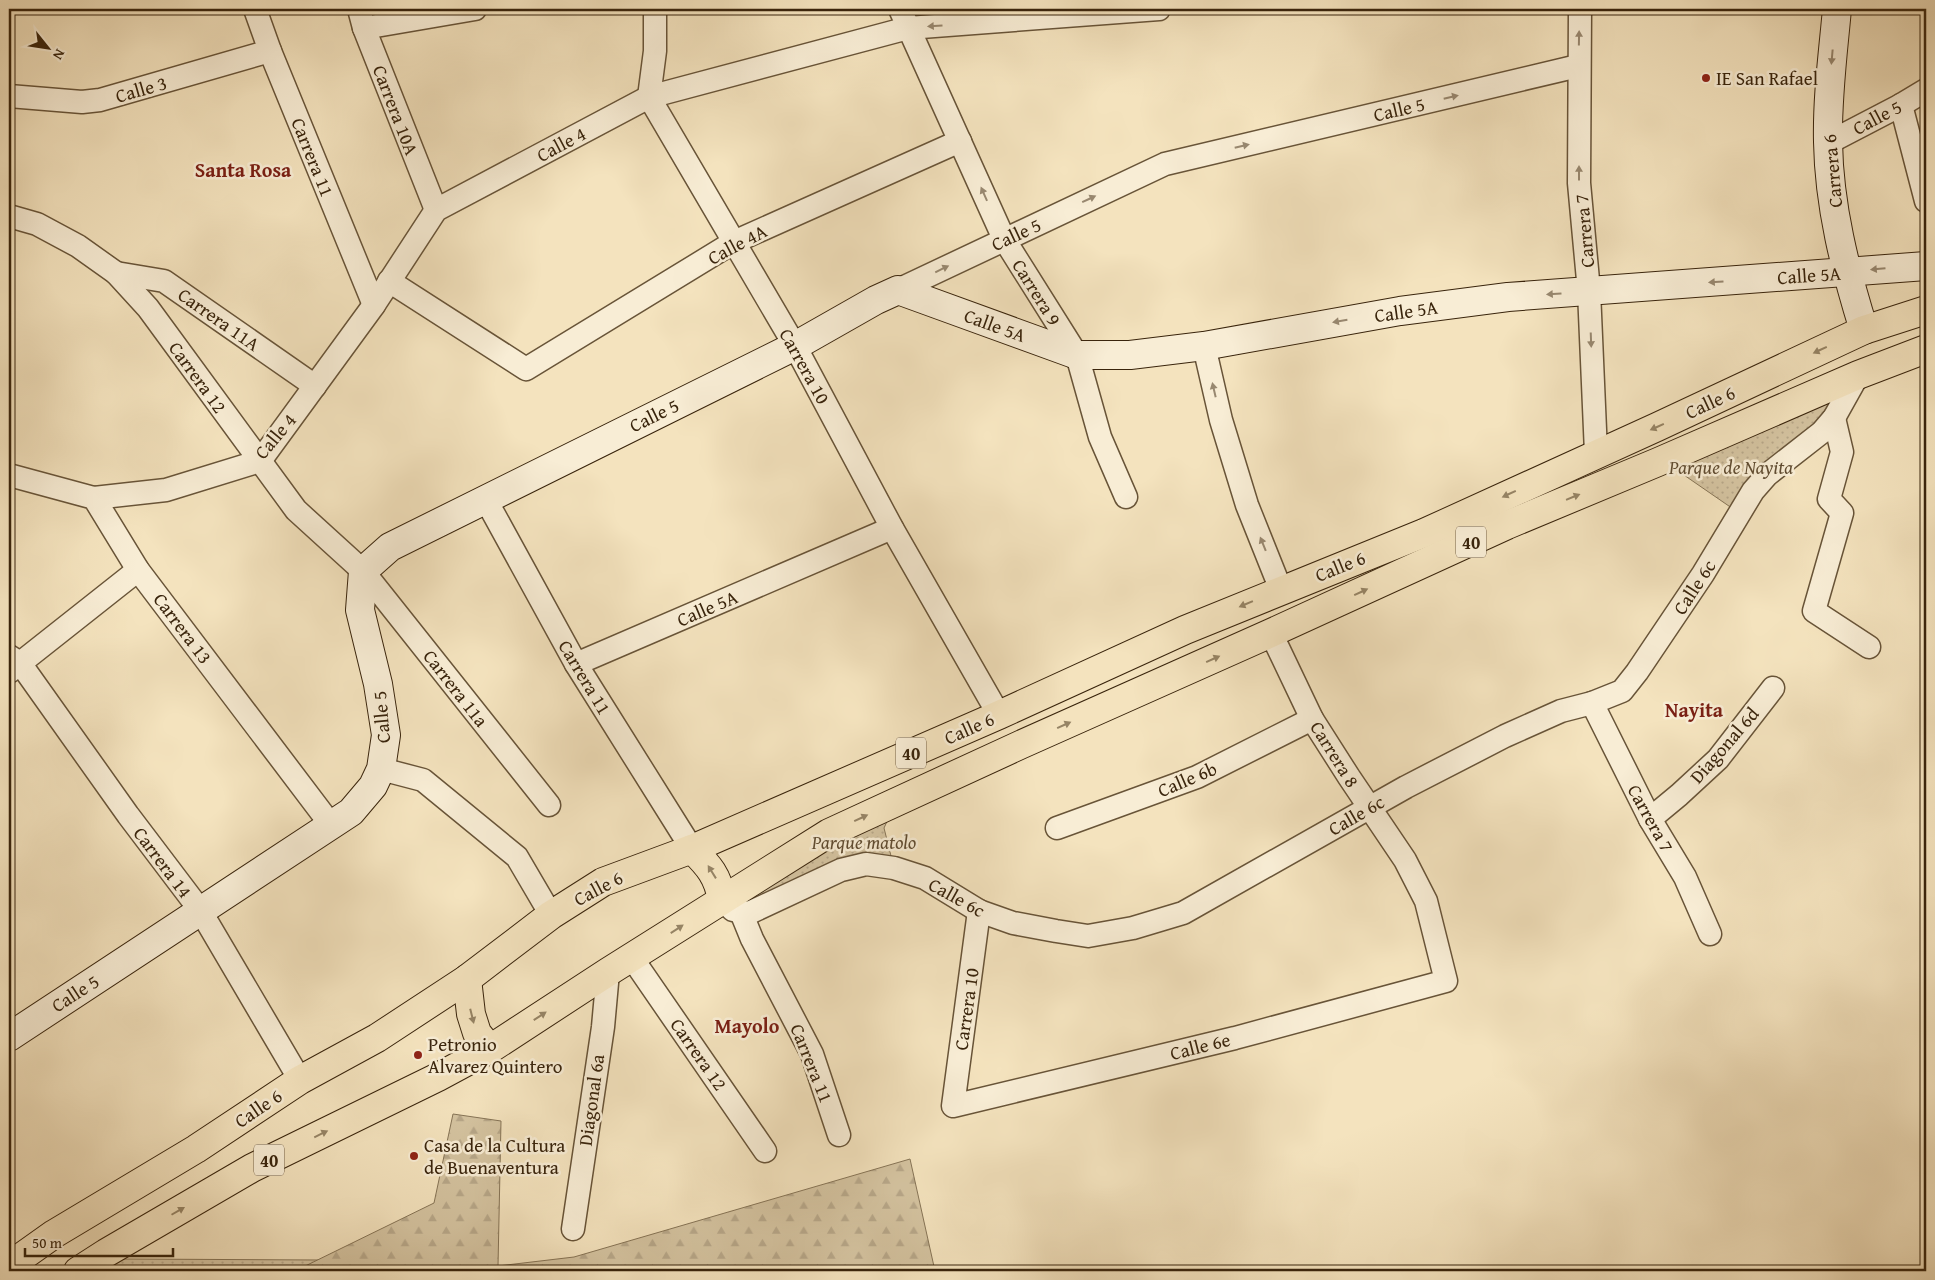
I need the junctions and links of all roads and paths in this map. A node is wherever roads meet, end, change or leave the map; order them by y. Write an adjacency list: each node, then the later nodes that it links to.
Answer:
1 (255, 9): 9 (street, Carrera 11)
2 (475, 9): 7 (street)
3 (656, 9): 13 (street)
4 (1158, 9): 8 (street, Calle 4, one-way to 8)
5 (1580, 9): 10 (street, Carrera 7, one-way to 5)
6 (1837, 9): 16 (main road, Carrera 6, one-way to 16)
7 (362, 18): 18 (street, Carrera 10A)
8 (904, 18): 13 (street, Calle 4); 15 (street, Carrera 9)
9 (270, 51): 12 (street, Calle 3); 28 (street, Carrera 11)
10 (1578, 66): 20 (street, Calle 5, one-way to 10); 27 (street, Carrera 7, one-way to 10)
11 (1926, 90): 14 (street, Calle 5)
12 (9, 96)
13 (649, 97): 18 (street, Calle 4); 21 (street, Carrera 10)
14 (1901, 105): 16 (street, Calle 5); 17 (street)
15 (960, 141): 20 (street, Carrera 9, one-way to 15); 21 (street, Calle 4A)
16 (1828, 143): 23 (main road, Carrera 6)
17 (1926, 201)
18 (436, 210): 25 (street, Calle 4)
19 (9, 216): 24 (street, Carrera 12)
20 (1004, 239): 26 (street, Calle 5, one-way to 20); 34 (street, Carrera 9)
21 (734, 242): 25 (street, Calle 4A); 31 (street, Carrera 10)
22 (1926, 266): 23 (main road, Calle 5A, one-way to 23)
23 (1846, 272): 27 (main road, Calle 5A, one-way to 27); 30 (main road, Carrera 6)
24 (116, 273): 36 (street, Carrera 11A); 39 (street, Carrera 12)
25 (389, 281): 28 (street, Calle 4)
26 (898, 290): 31 (main road, Calle 5); 34 (main road, Calle 5A)
27 (1590, 291): 32 (main road, Calle 5A, one-way to 32); 38 (street, Carrera 7, one-way to 38)
28 (374, 305): 36 (street, Calle 4)
29 (1926, 310): 30 (highway, Calle 6 / 40)
30 (1864, 330): 38 (highway, Calle 6 / 40, one-way to 38)
31 (794, 346): 43 (main road, Calle 5); 44 (street, Carrera 10)
32 (1204, 346): 34 (main road, Calle 5A); 47 (street, one-way to 32)
33 (1926, 349): 35 (highway, Calle 6 / 40)
34 (1077, 355): 41 (street, Carrera 9)
35 (1858, 376): 37 (street, Calle 6c); 48 (highway, Calle 6 / 40, one-way to 35)
36 (315, 386): 39 (street, Calle 4)
37 (1834, 418): 49 (street); 53 (street, Calle 6c)
38 (1596, 453): 47 (highway, Calle 6 / 40, one-way to 47)
39 (260, 461): 42 (street, Calle 4); 46 (street, Carrera 12)
40 (9, 475): 42 (street)
41 (1126, 497)
42 (94, 498): 45 (street, Carrera 13)
43 (486, 500): 46 (main road, Calle 5); 51 (street, Carrera 11)
44 (892, 528): 51 (street, Calle 5A); 54 (street, Carrera 10)
45 (138, 570): 50 (street); 60 (street, Carrera 13)
46 (363, 571): 56 (main road, Calle 5); 57 (street, Carrera 11a)
47 (1281, 590): 54 (highway, Calle 6 / 40, one-way to 54)
48 (1272, 633): 55 (street, Carrera 8); 63 (highway, Calle 6 / 40, one-way to 48)
49 (1869, 647)
50 (12, 664): 64 (street, Carrera 14)
51 (576, 664): 62 (street, Carrera 11)
52 (1773, 688): 59 (street, Diagonal 6d)
53 (1592, 702): 58 (street, Calle 6c); 59 (street, Carrera 7)
54 (999, 715): 62 (highway, Calle 6 / 40)
55 (1312, 719): 58 (street, Carrera 8); 61 (street, Calle 6b)
56 (381, 769): 60 (main road, Calle 5); 66 (street)
57 (549, 805)
58 (1369, 808): 65 (street, Calle 6c); 71 (street, Carrera 8)
59 (1650, 819): 67 (street, Carrera 7)
60 (331, 825): 64 (main road, Calle 5)
61 (1057, 828)
62 (692, 849): 63 (highway, one-way to 62); 66 (highway, Calle 6 / 40)
63 (732, 906): 65 (street, Calle 6c); 68 (highway, Calle 6 / 40, one-way to 63); 76 (street, Carrera 11)
64 (200, 910): 72 (main road, Calle 5); 74 (street, Carrera 14)
65 (979, 911): 75 (street, Carrera 10)
66 (551, 915): 70 (highway, Calle 6 / 40)
67 (1710, 934)
68 (632, 958): 69 (highway, Calle 6 / 40); 77 (street, Carrera 12)
69 (608, 972): 73 (highway, Calle 6 / 40, one-way to 69); 78 (street, Diagonal 6a)
70 (467, 979): 73 (highway, one-way to 73); 74 (highway, Calle 6 / 40)
71 (1446, 981): 75 (street, Calle 6e)
72 (9, 1037)
73 (490, 1049): 80 (highway, Calle 6 / 40, one-way to 73)
74 (300, 1080): 79 (highway, Calle 6 / 40)
75 (953, 1106)
76 (839, 1135)
77 (765, 1151)
78 (573, 1229)
79 (9, 1266)
80 (78, 1271)

